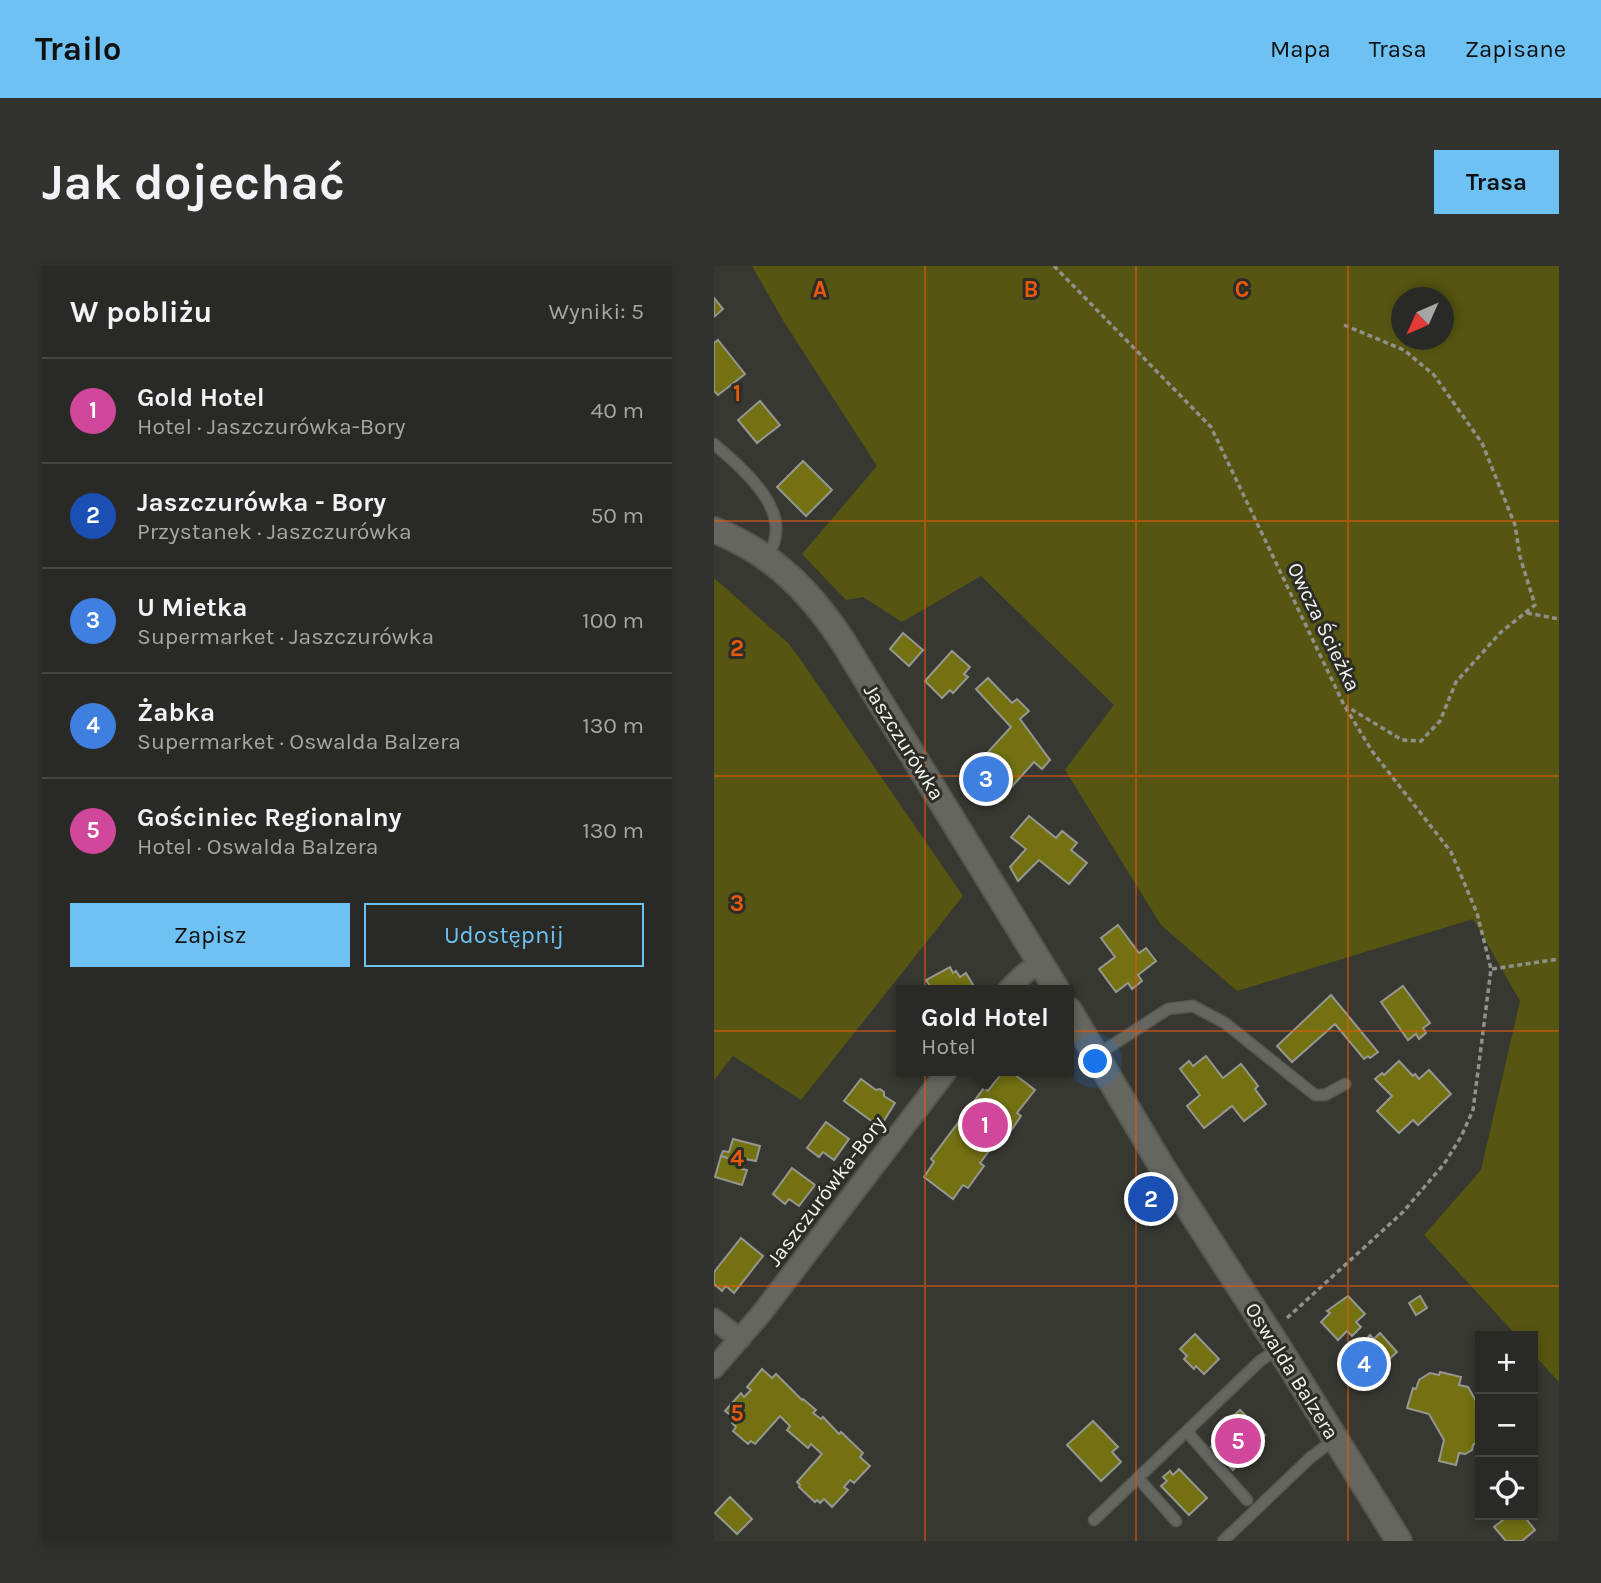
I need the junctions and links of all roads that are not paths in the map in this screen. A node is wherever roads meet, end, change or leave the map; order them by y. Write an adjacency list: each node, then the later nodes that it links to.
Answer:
1 (714, 444): 3 (lane)
2 (714, 530): 3 (street, Jaszczurówka)
3 (767, 557): 4 (street, Jaszczurówka)
4 (1040, 963): 5 (street); 6 (street, Jaszczurówka)
5 (1012, 985)
6 (1054, 985)
7 (1074, 1018): 8 (street)
8 (1096, 1055): 10 (lane); 13 (street, Oswalda Balzera)
9 (943, 1076): 12 (street, Jaszczurówka-Bory)
10 (1345, 1084)
11 (714, 1319): 12 (street)
12 (740, 1339): 14 (street, Jaszczurówka-Bory)
13 (1274, 1340): 15 (lane); 16 (street, Oswalda Balzera)
14 (714, 1368)
15 (1187, 1432): 17 (lane); 18 (lane)
16 (1335, 1440): 21 (lane); 22 (street, Oswalda Balzera)
17 (1138, 1478): 19 (lane); 20 (lane)
18 (1247, 1500)
19 (1094, 1520)
20 (1176, 1521)
21 (1223, 1541)
22 (1399, 1541)

